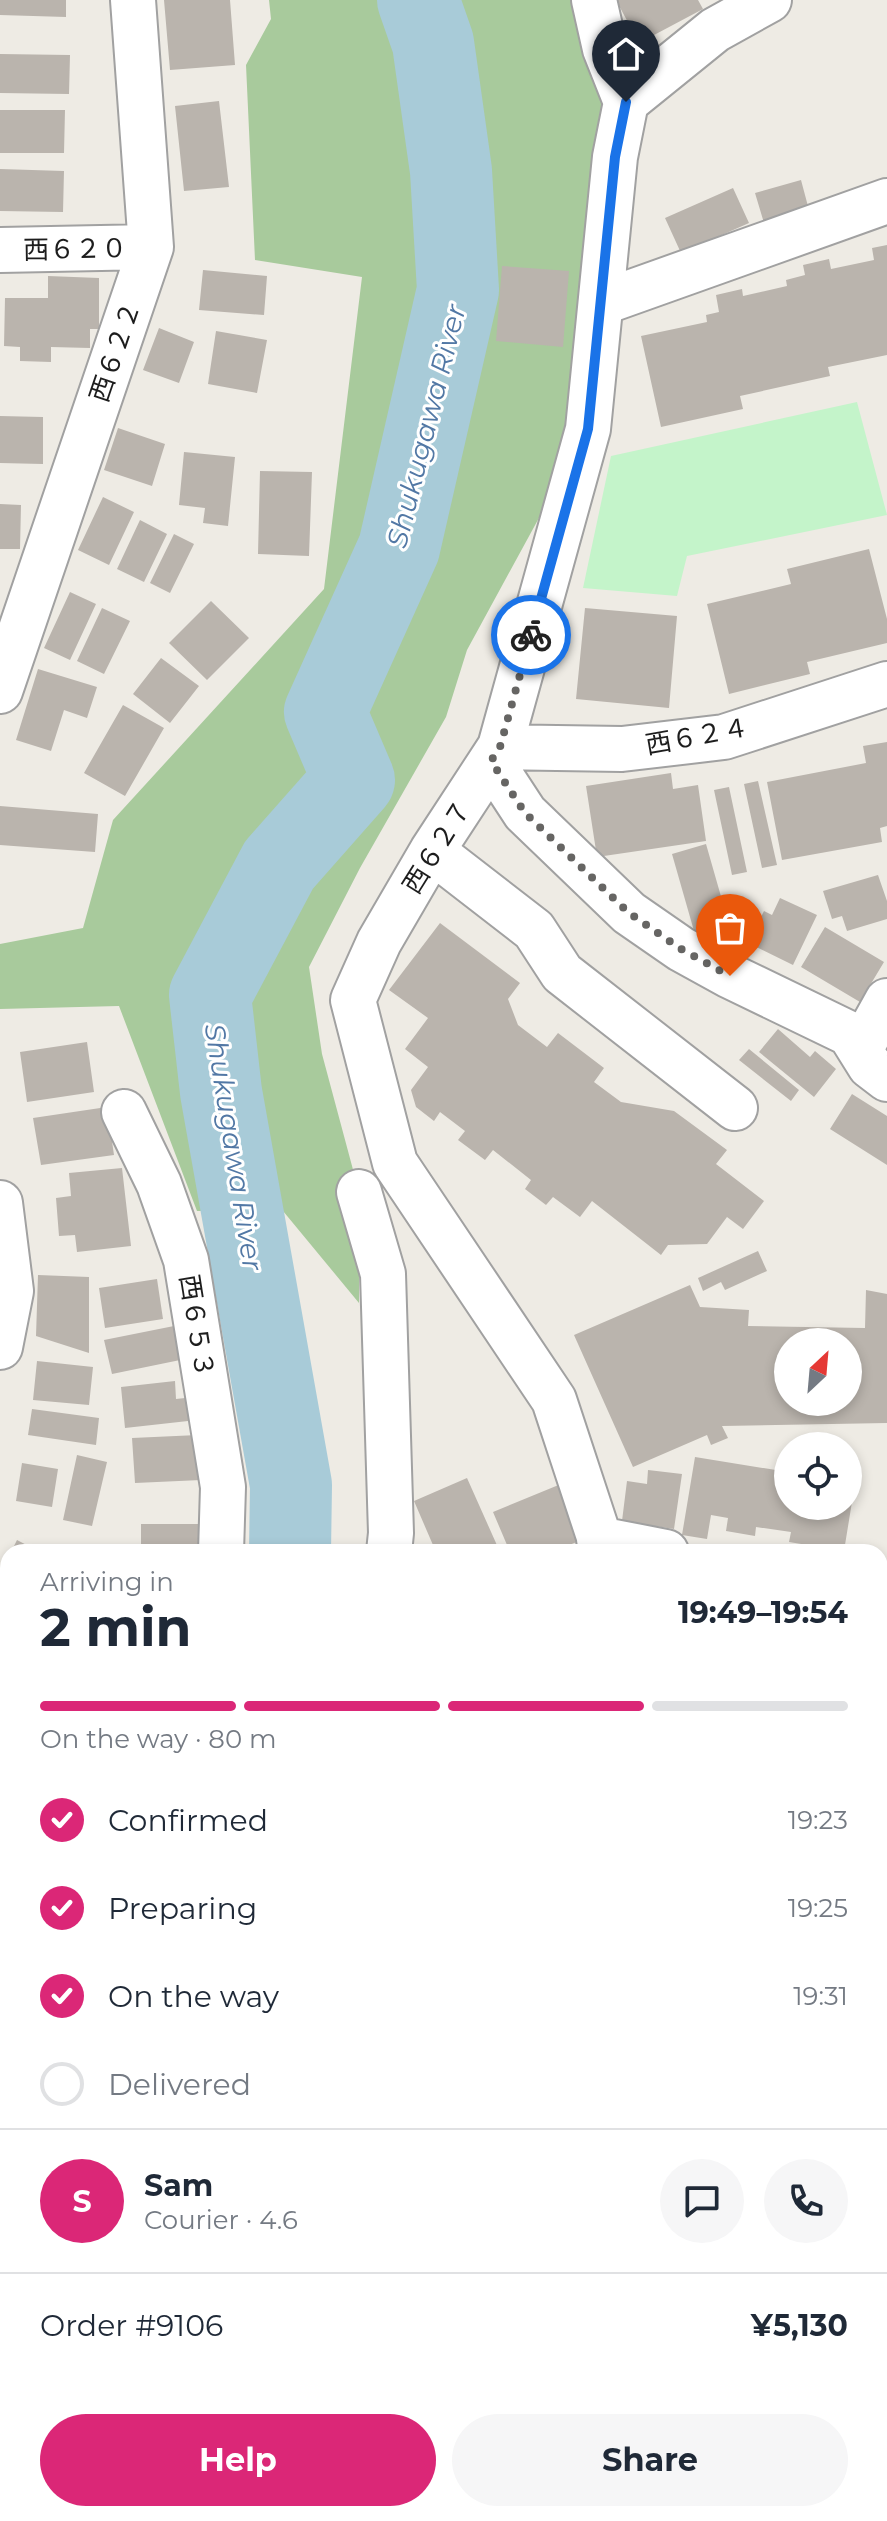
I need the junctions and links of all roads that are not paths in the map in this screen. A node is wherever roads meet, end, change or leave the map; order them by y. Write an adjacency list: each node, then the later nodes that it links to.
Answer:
1 (133, 0): 6 (street, 西６２２)
2 (594, 0): 4 (street)
3 (769, 0): 4 (street)
4 (626, 102): 8 (street, 西６２７)
5 (887, 201): 8 (street)
6 (151, 247): 7 (street, 西６２０); 10 (street, 西６２２)
7 (0, 250)
8 (601, 303): 11 (street, 西６２７)
9 (887, 684): 11 (street, 西６２４)
10 (0, 691)
11 (496, 754): 12 (street, 西６２７); 14 (street)
12 (432, 851): 15 (street); 23 (street, 西６２７)
13 (887, 1001): 14 (street)
14 (873, 1065)
15 (735, 1108)
16 (124, 1112): 21 (street, 西６５３)
17 (359, 1192): 22 (street)
18 (0, 1203): 19 (street)
19 (6, 1290): 20 (street)
20 (0, 1347)
21 (221, 1544)
22 (390, 1544)
23 (602, 1544)

